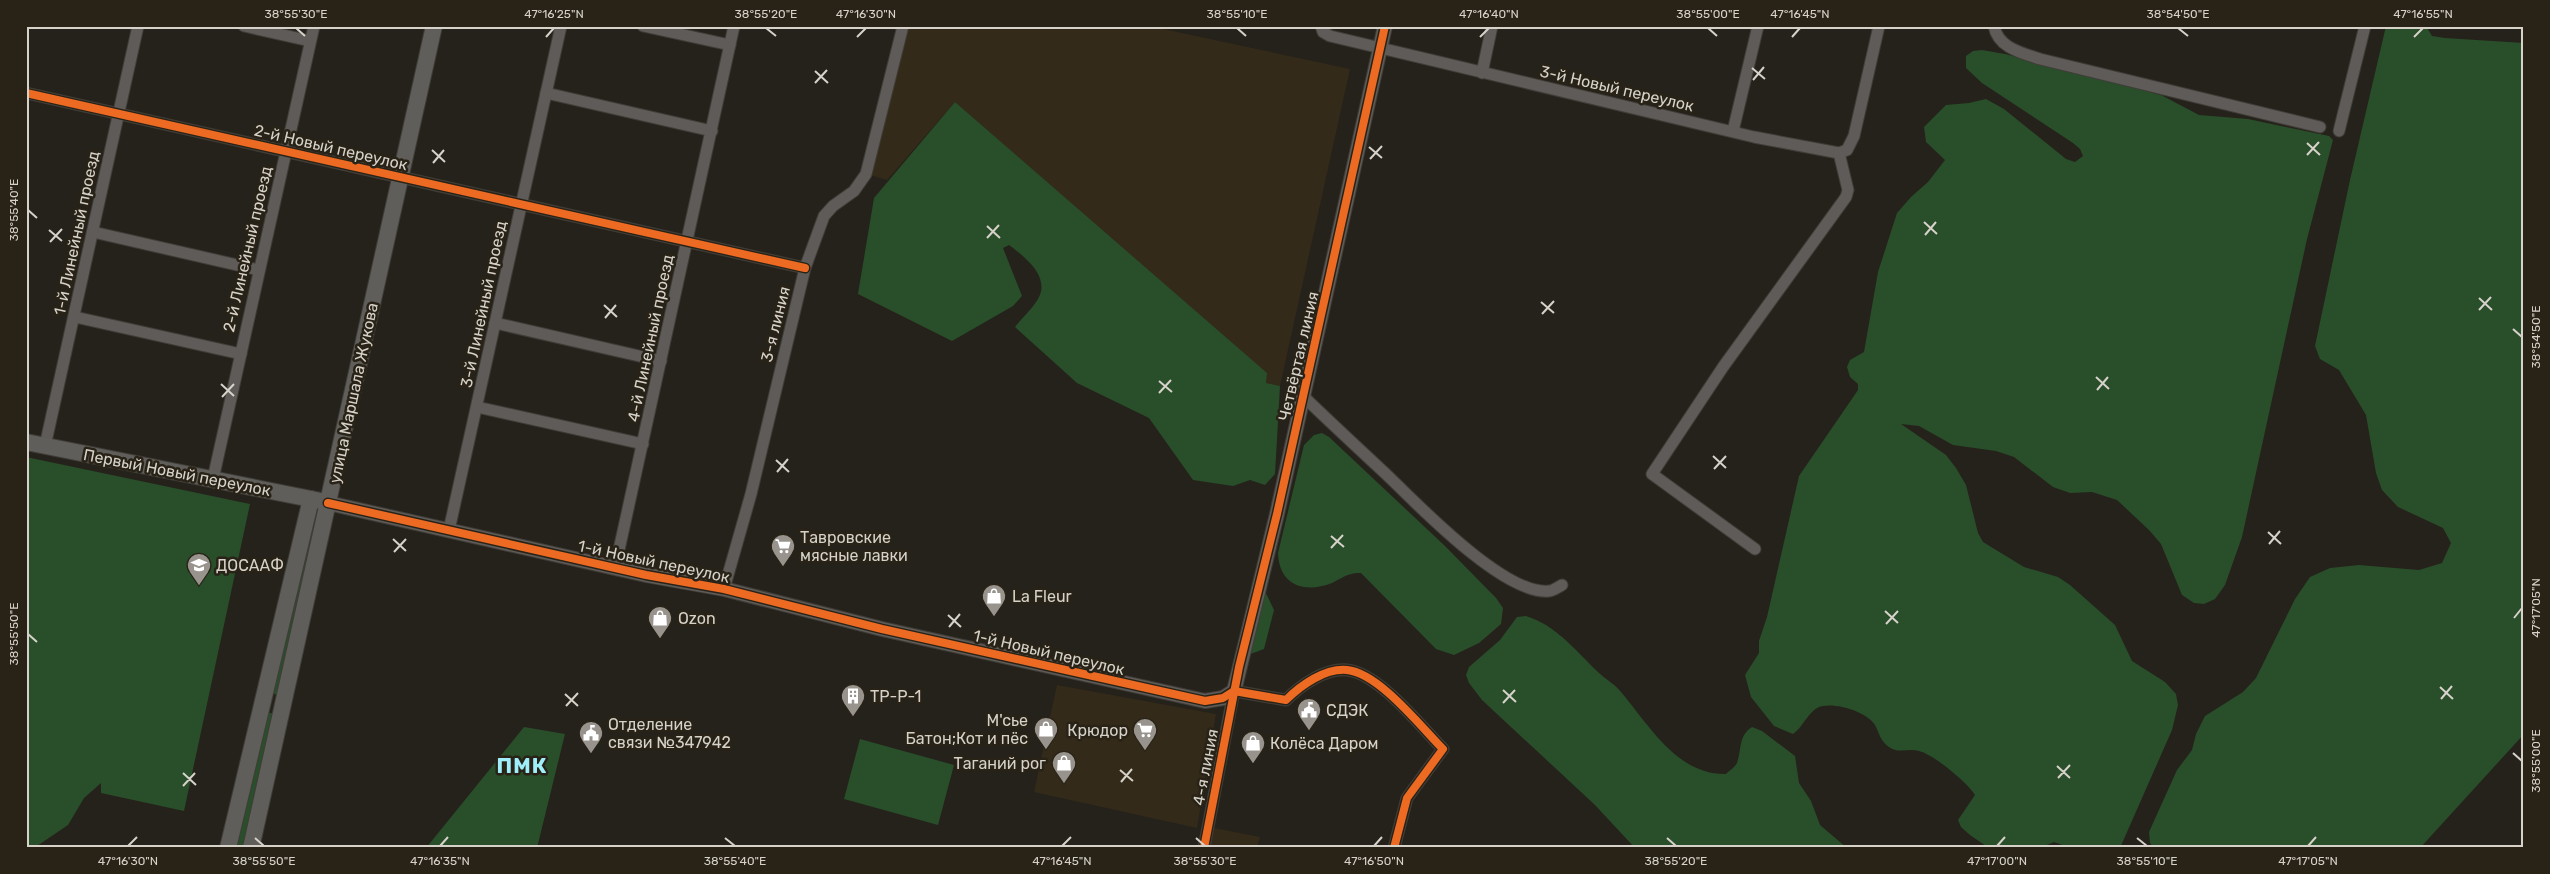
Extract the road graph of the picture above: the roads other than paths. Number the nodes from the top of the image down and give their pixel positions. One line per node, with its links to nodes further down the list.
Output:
1 (138, 26): 22 (street, 1-й Линейный проезд)
2 (244, 26): 16 (street)
3 (314, 26): 16 (street, 2-й Линейный проезд)
4 (434, 26): 29 (main road, улица Маршала Жукова)
5 (561, 26): 21 (street, 3-й Линейный проезд)
6 (643, 26): 17 (street)
7 (734, 26): 17 (street, 4-й Линейный проезд)
8 (903, 26): 33 (street, 3-я линия)
9 (1321, 26): 18 (street, 3-й Новый переулок)
10 (1385, 26): 18 (street, Четвёртая линия)
11 (1492, 26): 19 (street)
12 (1758, 26): 25 (street)
13 (1879, 26): 28 (street)
14 (1994, 26): 23 (street)
15 (2365, 26): 26 (street)
16 (310, 41): 27 (street, 2-й Линейный проезд)
17 (730, 45): 24 (street, 4-й Линейный проезд)
18 (1381, 47): 19 (street, 3-й Новый переулок); 39 (street, Четвёртая линия)
19 (1482, 73): 25 (street, 3-й Новый переулок)
20 (26, 93): 22 (street, 2-й Новый переулок)
21 (546, 93): 24 (street); 30 (street, 3-й Линейный проезд)
22 (119, 114): 27 (street, 2-й Новый переулок); 31 (street, 1-й Линейный проезд)
23 (2320, 127)
24 (712, 131): 32 (street, 4-й Линейный проезд)
25 (1733, 131): 28 (street, 3-й Новый переулок)
26 (2339, 131)
27 (286, 151): 29 (street, 2-й Новый переулок); 34 (street, 2-й Линейный проезд)
28 (1843, 152): 48 (street)
29 (400, 176): 30 (street, 2-й Новый переулок); 46 (main road, улица Маршала Жукова)
30 (521, 204): 32 (street, 2-й Новый переулок); 36 (street, 3-й Линейный проезд)
31 (93, 232): 34 (street); 35 (street, 1-й Линейный проезд)
32 (687, 242): 33 (street, 2-й Новый переулок); 38 (street, 4-й Линейный проезд)
33 (805, 268): 51 (street, 3-я линия)
34 (260, 270): 37 (street, 2-й Линейный проезд)
35 (75, 317): 37 (street); 43 (street, 1-й Линейный проезд)
36 (495, 323): 38 (street); 40 (street, 3-й Линейный проезд)
37 (241, 354): 44 (street, 2-й Линейный проезд)
38 (661, 361): 42 (street, 4-й Линейный проезд)
39 (1303, 396): 50 (street); 52 (street, Четвёртая линия)
40 (477, 407): 42 (street); 47 (street, 3-й Линейный проезд)
41 (26, 442): 43 (main road, Первый Новый переулок)
42 (643, 444): 49 (street, 4-й Линейный проезд)
43 (45, 446): 44 (main road, Первый Новый переулок)
44 (214, 479): 45 (main road, Первый Новый переулок)
45 (311, 499): 46 (main road, Первый Новый переулок); 53 (main road, улица Маршала Жукова)
46 (328, 503): 47 (street, 1-й Новый переулок); 54 (main road, улица Маршала Жукова)
47 (449, 530): 49 (street, 1-й Новый переулок)
48 (1755, 549)
49 (615, 568): 51 (street, 1-й Новый переулок)
50 (1562, 585)
51 (724, 589): 52 (street, 1-й Новый переулок)
52 (1234, 691): 57 (street, 4-я линия); 58 (street)
53 (262, 702): 54 (main road); 55 (main road, улица Маршала Жукова)
54 (283, 708): 56 (main road, улица Маршала Жукова)
55 (228, 848)
56 (252, 848)
57 (1204, 848)
58 (1394, 848)

